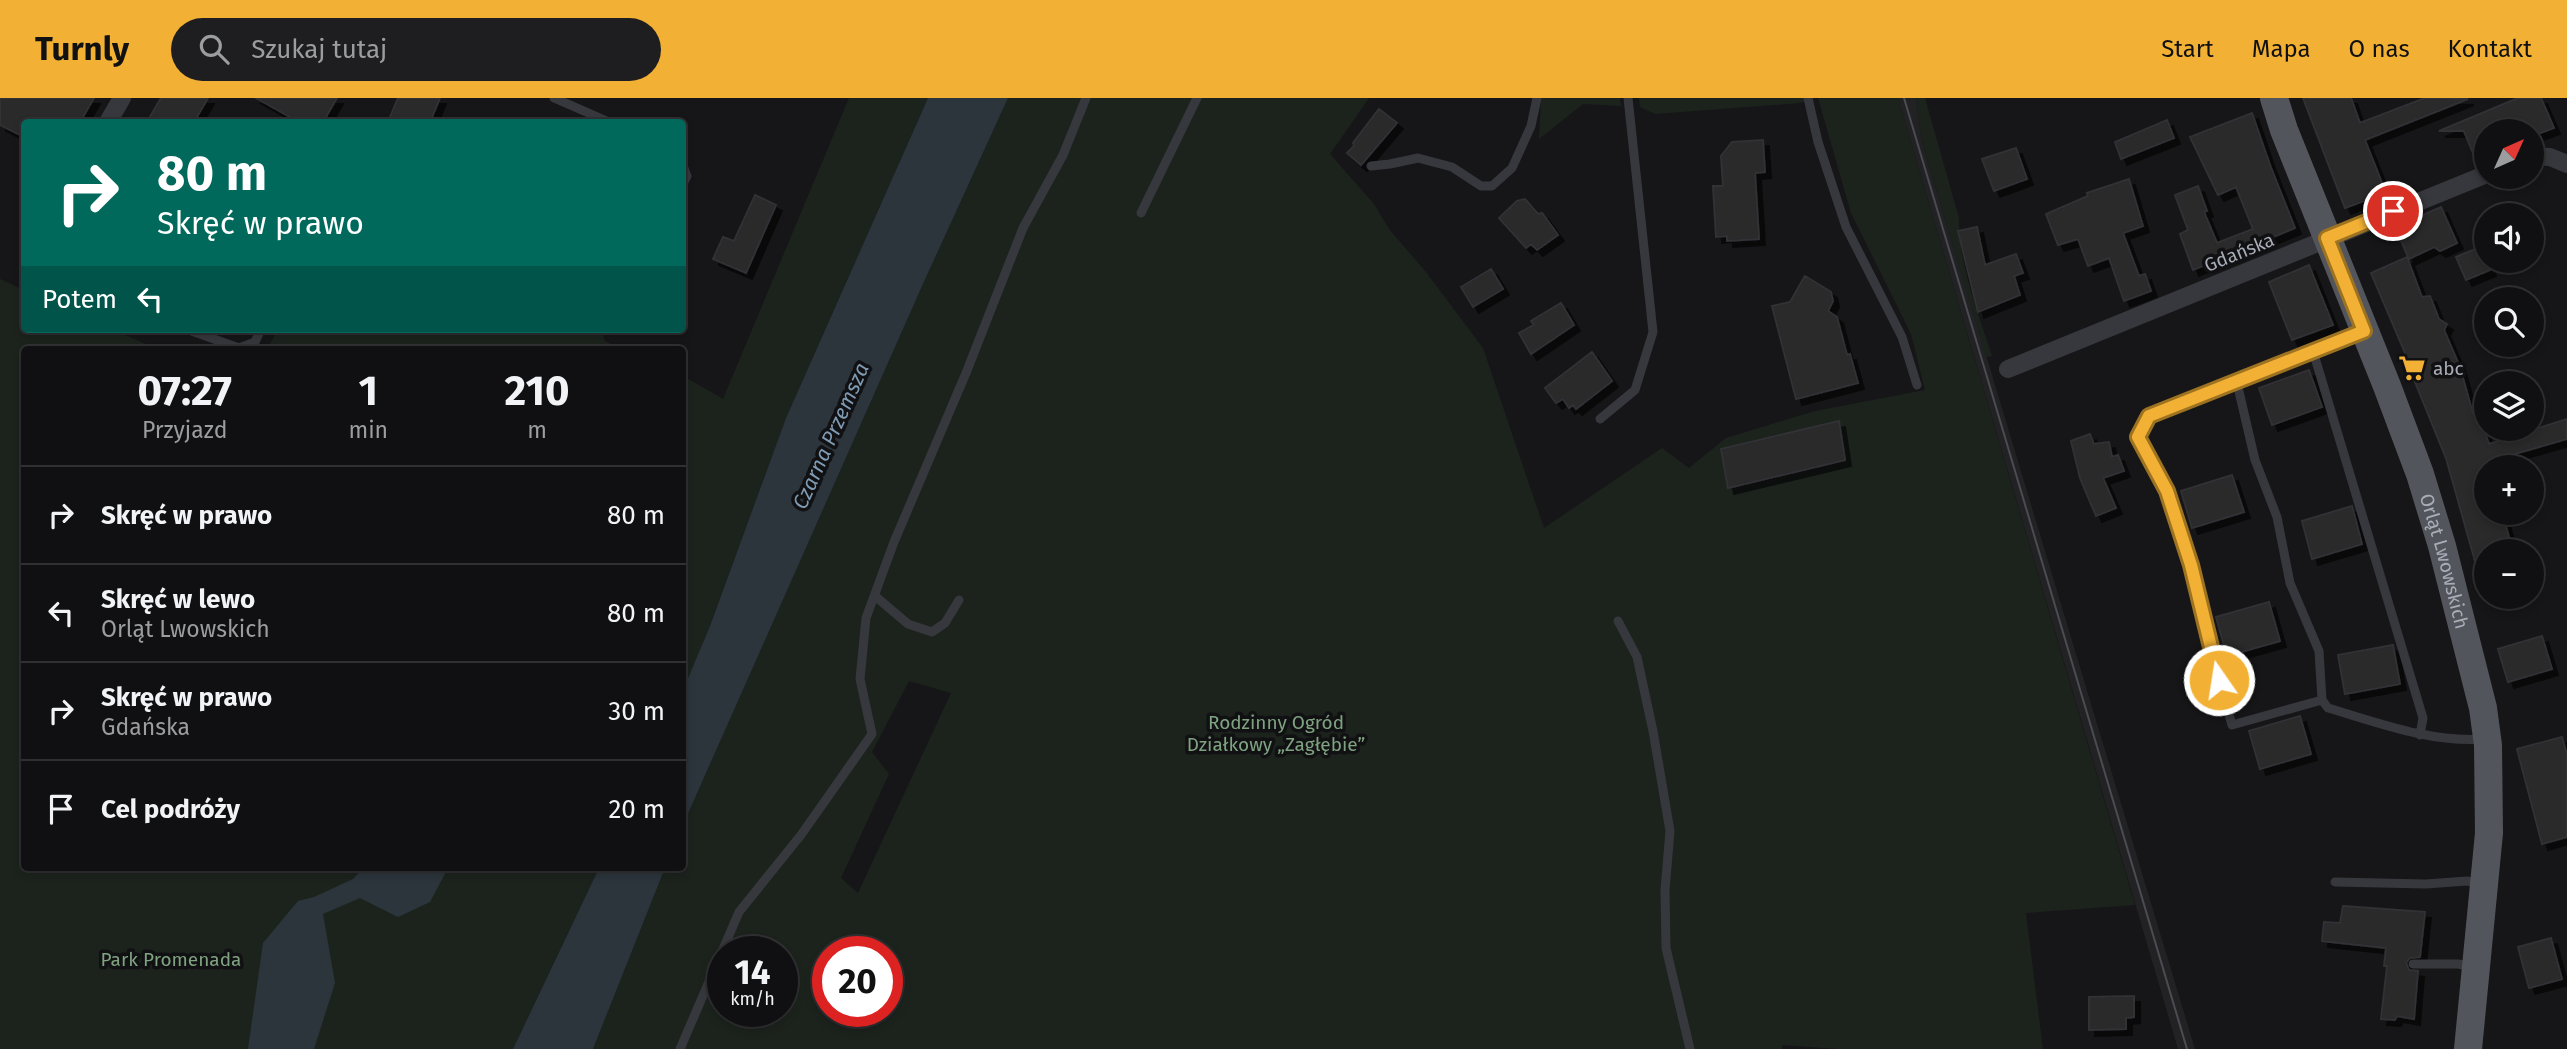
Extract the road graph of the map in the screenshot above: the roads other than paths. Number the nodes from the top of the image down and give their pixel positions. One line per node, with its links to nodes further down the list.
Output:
1 (122, 98): 9 (street)
2 (554, 98): 10 (lane)
3 (1086, 98): 27 (lane)
4 (1197, 98): 15 (lane)
5 (1537, 98): 13 (lane)
6 (1628, 98): 26 (lane)
7 (1808, 98): 25 (lane)
8 (2274, 98): 16 (main road, Orląt Lwowskich)
9 (110, 119)
10 (602, 119)
11 (2544, 157): 12 (street)
12 (2567, 164)
13 (1371, 166)
14 (2474, 179): 16 (street, Gdańska)
15 (1141, 213)
16 (2327, 238): 17 (main road, Orląt Lwowskich); 23 (street, Gdańska)
17 (2364, 331): 22 (lane); 32 (main road, Orląt Lwowskich)
18 (197, 333): 20 (lane)
19 (259, 333): 21 (lane)
20 (233, 346)
21 (244, 346)
22 (2313, 351): 24 (lane); 31 (lane)
23 (2008, 369)
24 (2237, 383): 30 (lane); 30 (lane)
25 (1917, 385)
26 (1600, 419)
27 (875, 596): 28 (lane); 37 (lane)
28 (959, 600)
29 (1618, 621): 38 (lane)
30 (2322, 700): 31 (lane)
31 (2420, 735): 32 (lane)
32 (2488, 739): 34 (main road, Orląt Lwowskich)
33 (2335, 882): 34 (lane)
34 (2484, 884): 36 (main road, Orląt Lwowskich)
35 (2413, 964): 36 (lane)
36 (2476, 968): 39 (main road, Orląt Lwowskich)
37 (680, 1049)
38 (1690, 1049)
39 (2468, 1049)

